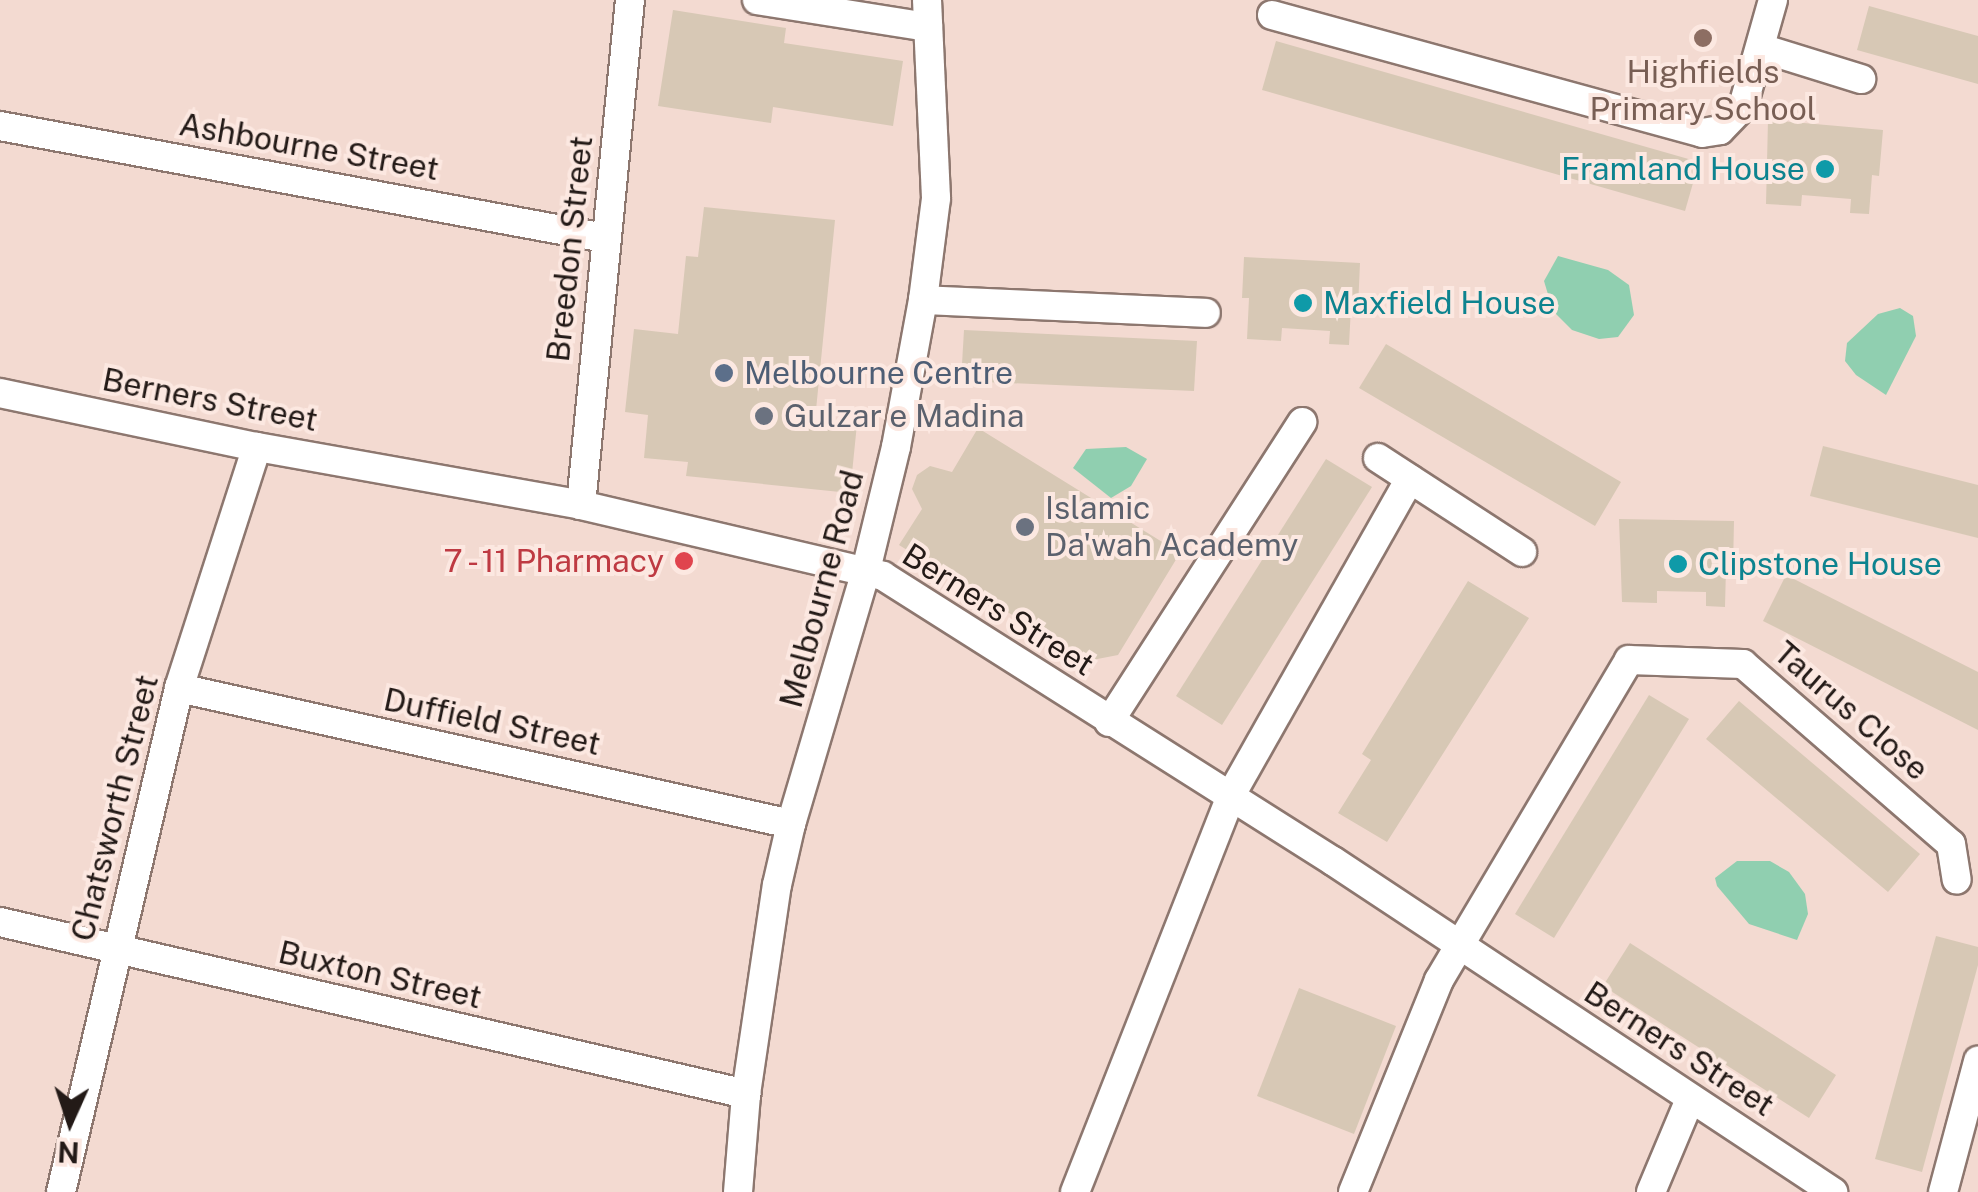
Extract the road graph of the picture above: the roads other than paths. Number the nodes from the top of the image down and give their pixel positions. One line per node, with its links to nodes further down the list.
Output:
1 (630, 0): 9 (street, Breedon Street)
2 (758, 0): 4 (street)
3 (1772, 0): 6 (street)
4 (928, 13): 10 (street, Melbourne Road)
5 (1272, 15): 6 (street)
6 (1761, 48): 7 (street)
7 (1861, 79)
8 (0, 126): 9 (street, Ashbourne Street)
9 (606, 238): 17 (street, Breedon Street)
10 (923, 300): 11 (street); 19 (street, Melbourne Road)
11 (1206, 314)
12 (2, 401): 14 (street, Berners Street)
13 (1302, 422): 21 (street)
14 (257, 447): 17 (street, Berners Street); 20 (street, Chatsworth Street)
15 (1378, 458): 16 (street)
16 (1410, 480): 18 (street); 22 (street)
17 (581, 505): 19 (street, Berners Street)
18 (1522, 552)
19 (866, 570): 21 (street, Berners Street); 23 (street, Melbourne Road)
20 (179, 688): 23 (street, Duffield Street); 27 (street, Chatsworth Street)
21 (1109, 722): 22 (street, Berners Street)
22 (1230, 795): 26 (street, Berners Street); 33 (street)
23 (790, 824): 29 (street, Melbourne Road)
24 (1957, 880): 26 (street, Taurus Close)
25 (0, 922): 27 (street, Buxton Street)
26 (1460, 946): 30 (street, Berners Street); 34 (street)
27 (115, 950): 29 (street, Buxton Street); 31 (street, Chatsworth Street)
28 (1978, 1061): 37 (street)
29 (746, 1094): 32 (street, Melbourne Road)
30 (1690, 1100): 35 (street); 36 (street, Berners Street)
31 (63, 1192)
32 (738, 1192)
33 (1075, 1192)
34 (1353, 1192)
35 (1651, 1192)
36 (1834, 1192)
37 (1943, 1192)

